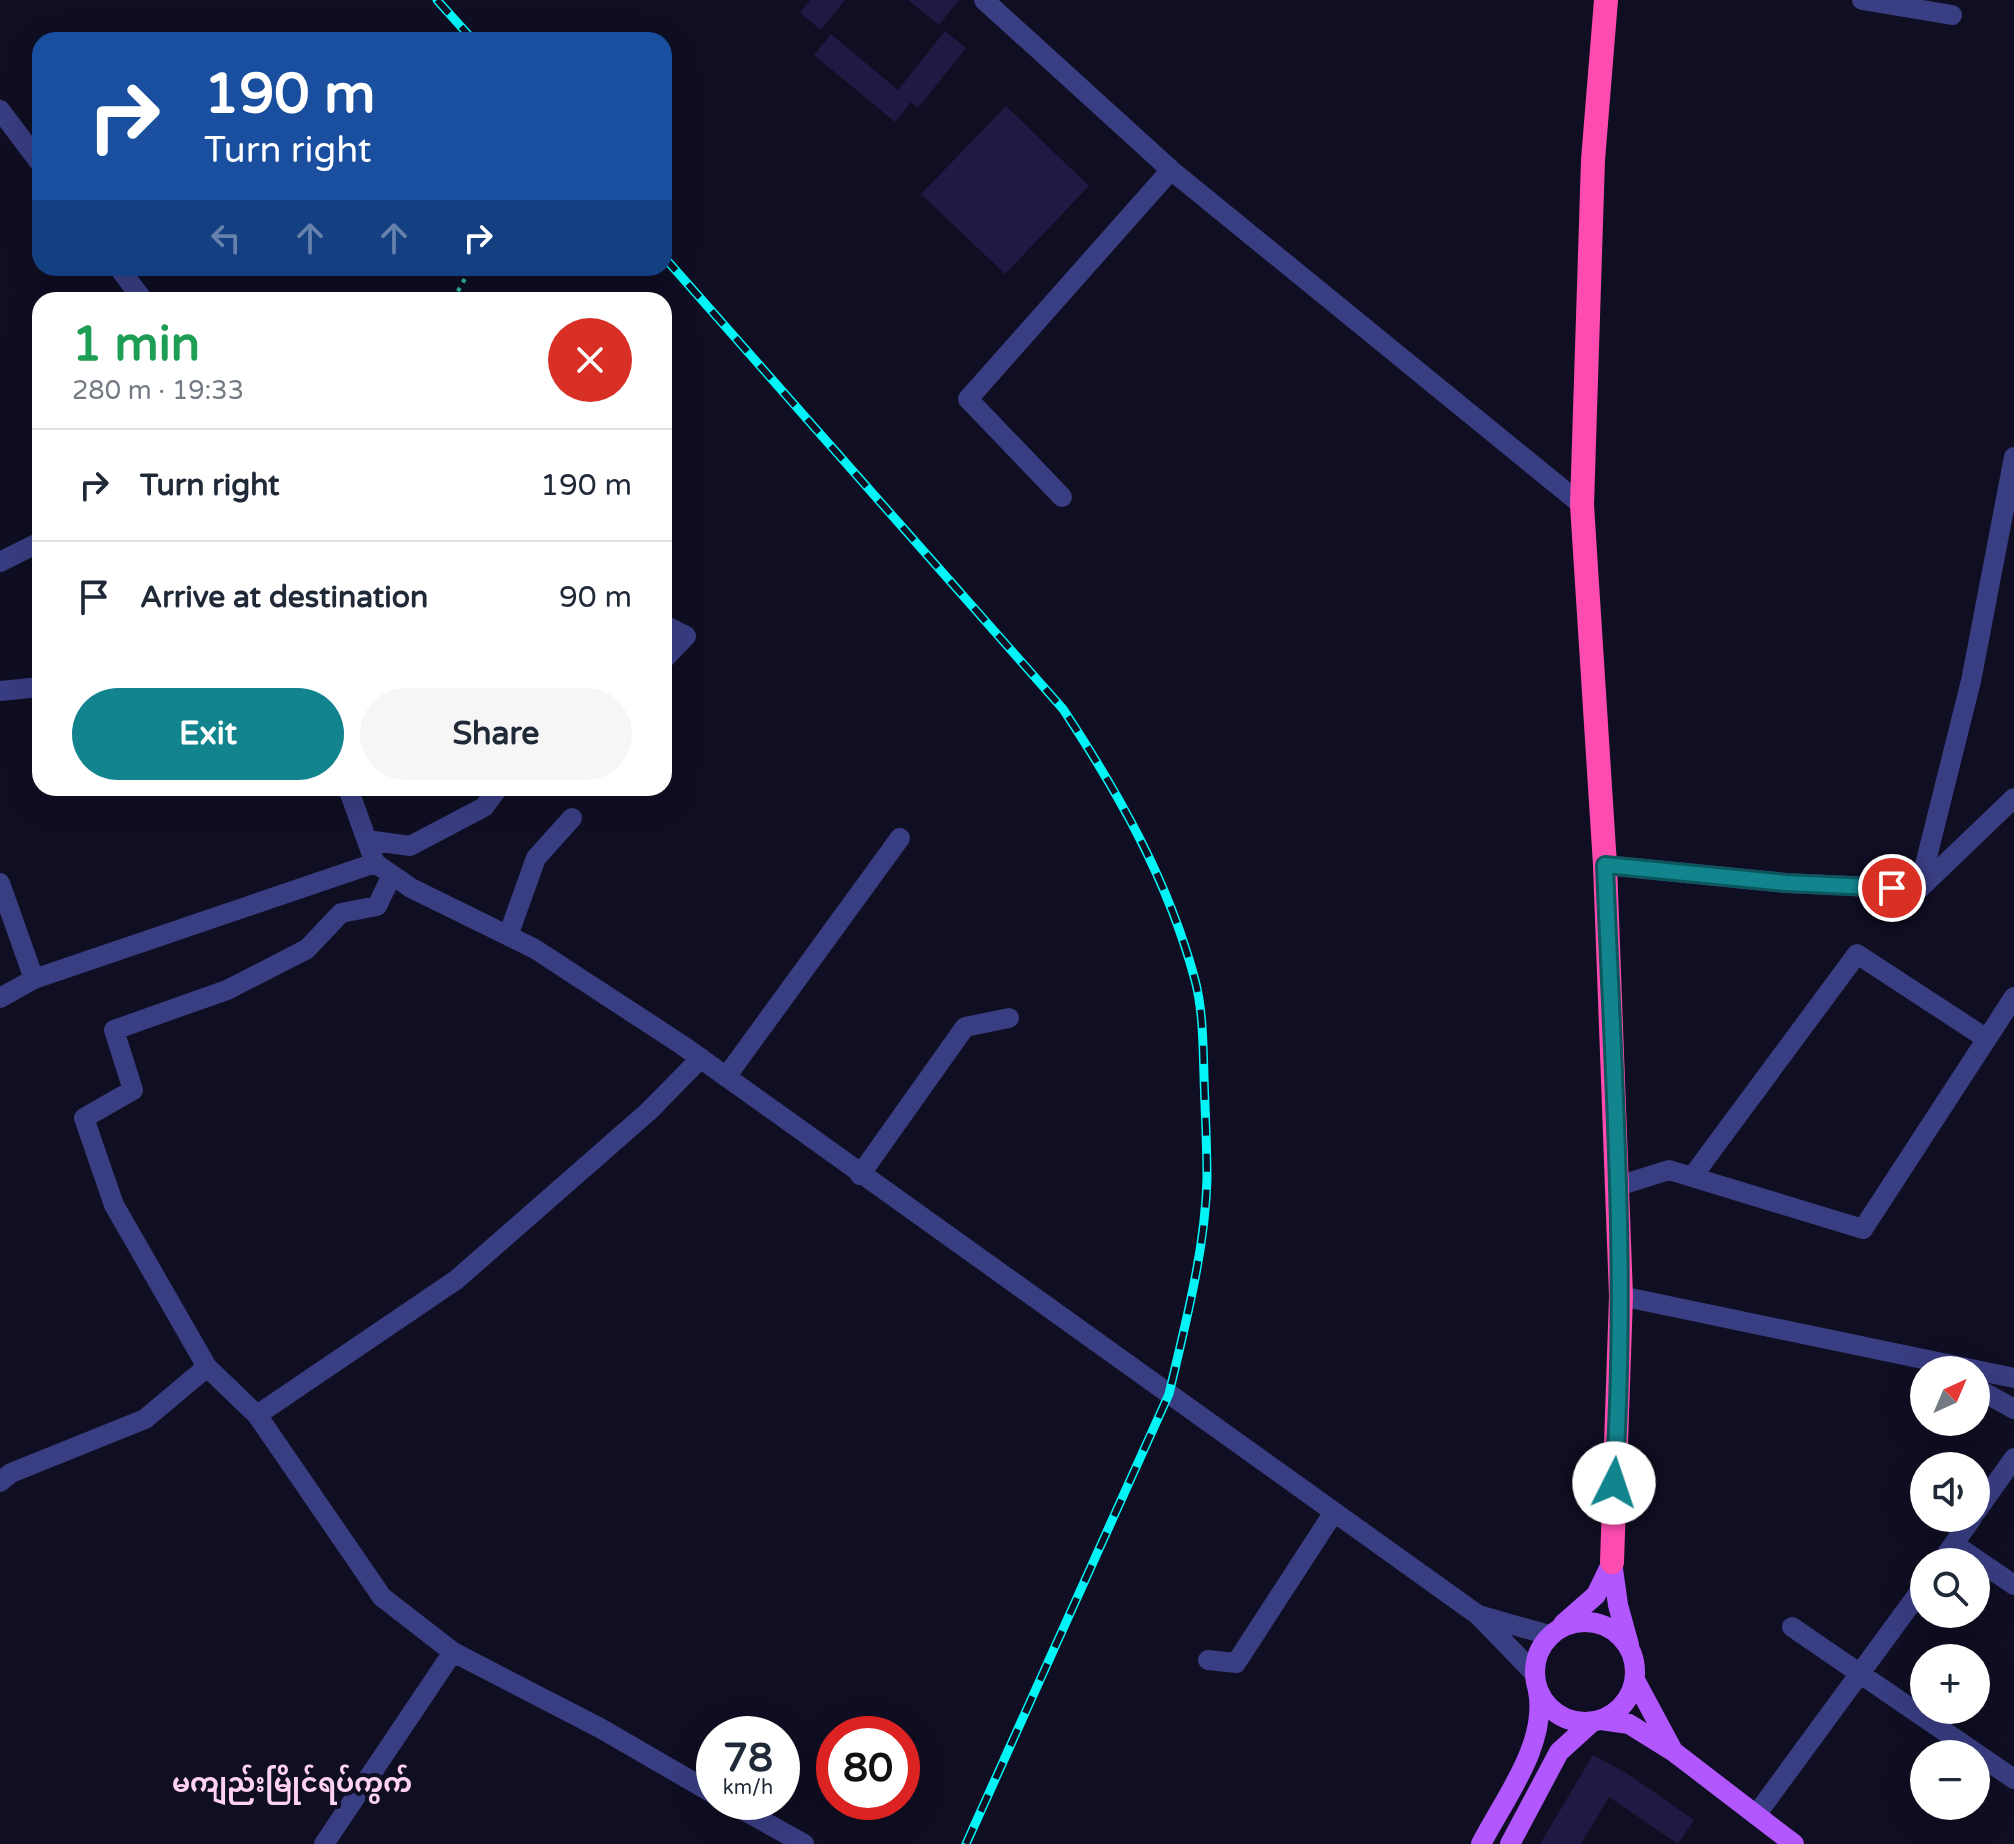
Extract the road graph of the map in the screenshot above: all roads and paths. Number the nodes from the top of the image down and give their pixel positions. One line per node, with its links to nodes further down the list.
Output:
1 (984, 0): 7 (street)
2 (1606, 0): 10 (highway)
3 (1862, 0): 4 (street)
4 (1952, 15)
5 (0, 110): 6 (street)
6 (32, 152)
7 (1171, 170): 9 (street); 10 (street)
8 (2014, 457): 26 (street)
9 (1062, 497)
10 (1582, 505): 23 (highway)
11 (32, 546): 12 (street)
12 (0, 562)
13 (672, 629): 14 (street)
14 (672, 651)
15 (32, 688): 16 (street)
16 (0, 691)
17 (351, 796): 22 (street)
18 (492, 796): 22 (street)
19 (2009, 810): 26 (street)
20 (572, 818): 27 (street)
21 (900, 838): 34 (street)
22 (367, 840): 24 (street)
23 (1605, 865): 26 (street); 37 (highway)
24 (384, 869): 27 (street); 28 (street); 40 (street)
25 (0, 883): 28 (street)
26 (1919, 889)
27 (508, 936): 33 (street)
28 (34, 979): 30 (street)
29 (2014, 997): 32 (street)
30 (0, 998)
31 (1009, 1018): 35 (street)
32 (1987, 1039): 36 (street); 36 (street)
33 (701, 1058): 34 (street); 45 (street)
34 (726, 1077): 35 (street)
35 (860, 1175): 49 (street)
36 (1692, 1177): 37 (street)
37 (1618, 1186): 38 (highway)
38 (1621, 1296): 39 (street); 53 (highway)
39 (1913, 1356)
40 (207, 1367): 45 (street); 47 (street)
41 (1990, 1373): 42 (street)
42 (2014, 1378)
43 (1990, 1396): 44 (street)
44 (2014, 1409)
45 (257, 1415): 60 (street)
46 (2014, 1458): 48 (street)
47 (0, 1482)
48 (1990, 1492)
49 (1334, 1512): 56 (street); 61 (street)
50 (1962, 1532): 51 (street)
51 (1954, 1544): 52 (street); 54 (street)
52 (1951, 1548)
53 (1612, 1562): 58 (main road); 59 (main road)
54 (2014, 1585)
55 (1910, 1606): 62 (street)
56 (1478, 1615): 58 (street); 64 (street)
57 (1792, 1627): 62 (street)
58 (1553, 1632): 59 (main road); 64 (main road)
59 (1630, 1649): 63 (main road)
60 (453, 1652): 68 (street); 71 (street)
61 (1208, 1660)
62 (1862, 1674): 67 (street); 69 (street)
63 (1635, 1680): 65 (main road); 66 (main road)
64 (1536, 1682): 65 (main road); 73 (main road)
65 (1597, 1721): 66 (main road); 74 (main road)
66 (1674, 1752): 69 (main road)
67 (2014, 1779)
68 (696, 1784)
69 (1756, 1815): 75 (main road)
70 (761, 1820): 72 (street)
71 (324, 1844)
72 (804, 1844)
73 (1481, 1844)
74 (1510, 1844)
75 (1794, 1844)

